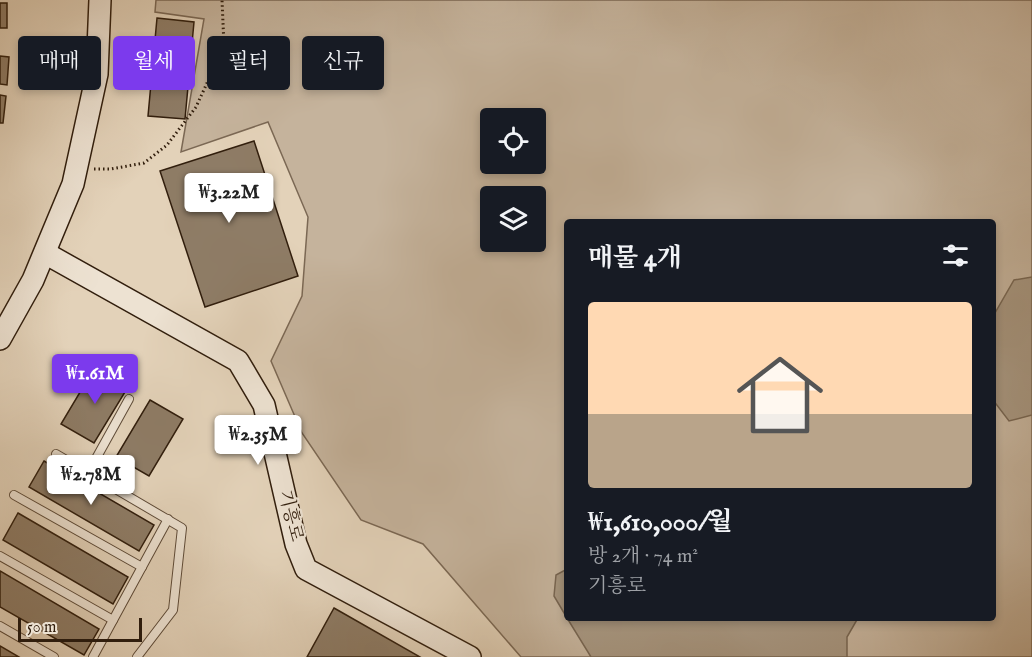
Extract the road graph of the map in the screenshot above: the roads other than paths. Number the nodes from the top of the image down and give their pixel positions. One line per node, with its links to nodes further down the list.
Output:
1 (100, 0): 2 (main road)
2 (45, 253): 3 (main road); 16 (main road, 기흥로)
3 (0, 339)
4 (129, 399): 6 (lane)
5 (56, 454): 6 (lane)
6 (88, 473): 8 (lane)
7 (14, 495): 10 (lane)
8 (168, 519): 10 (lane); 15 (lane)
9 (0, 556): 11 (lane)
10 (142, 567): 11 (lane)
11 (114, 620): 14 (lane)
12 (0, 626): 13 (lane)
13 (54, 657)
14 (93, 657)
15 (137, 657)
16 (470, 657)

